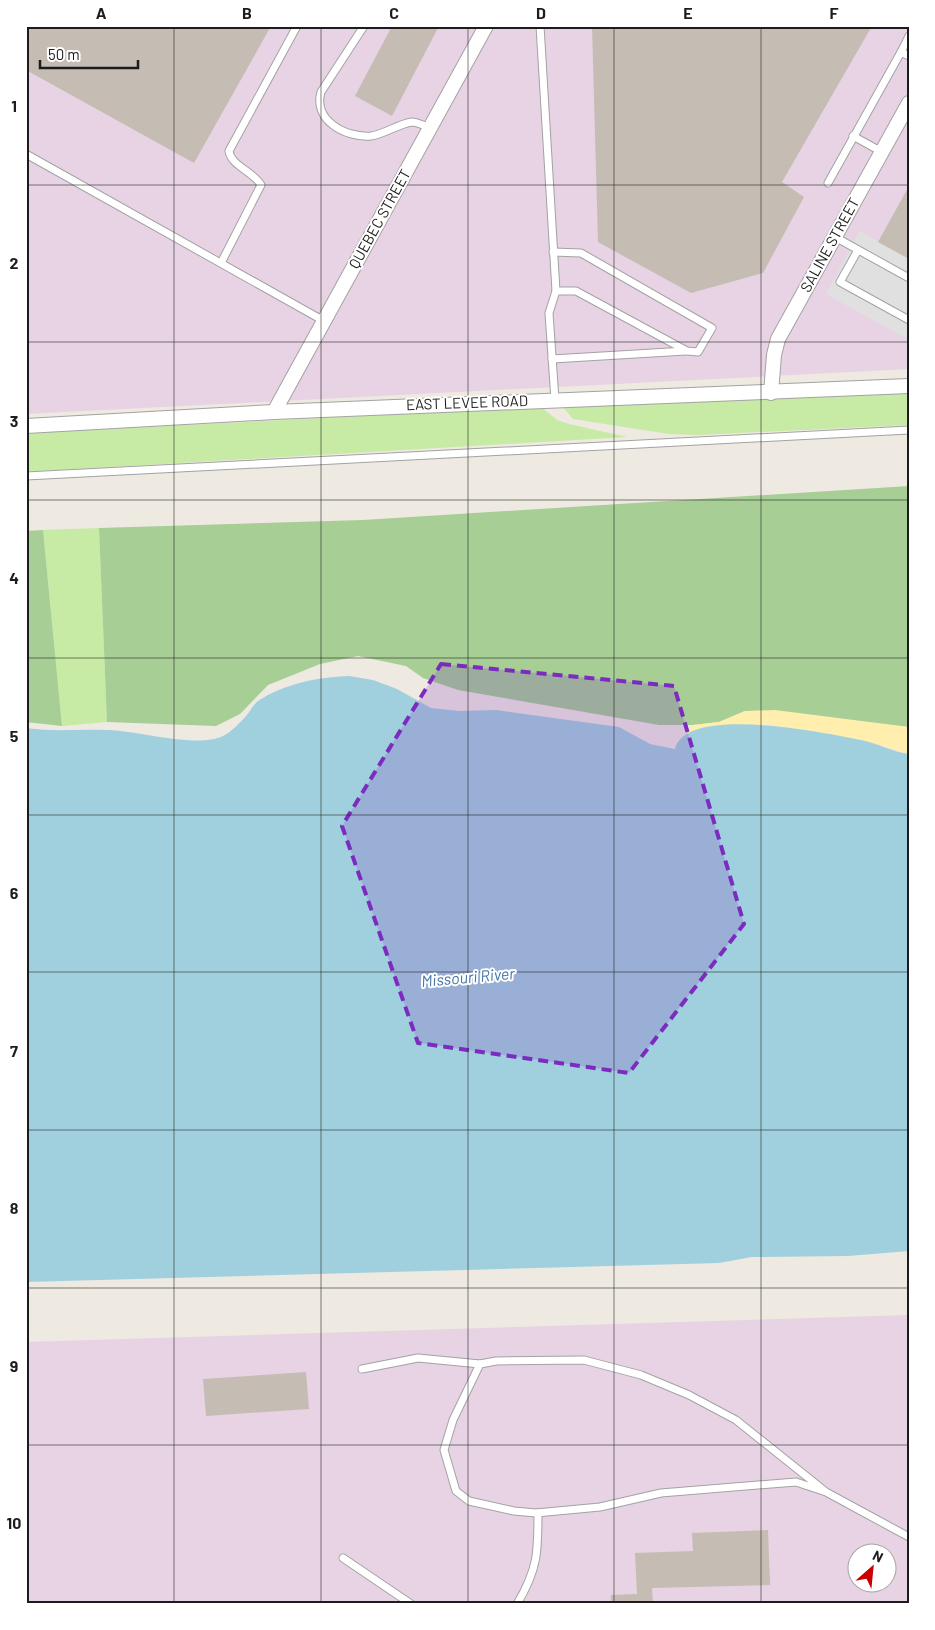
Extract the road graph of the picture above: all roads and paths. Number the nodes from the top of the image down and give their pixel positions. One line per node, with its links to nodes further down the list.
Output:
1 (296, 26): 17 (lane)
2 (364, 26): 9 (lane)
3 (486, 26): 9 (street, QUEBEC STREET)
4 (540, 26): 16 (lane)
5 (909, 36): 6 (lane)
6 (901, 52): 7 (lane); 10 (lane)
7 (909, 56)
8 (909, 103): 11 (street, SALINE STREET)
9 (430, 128): 21 (street, QUEBEC STREET)
10 (853, 136): 11 (lane); 13 (lane)
11 (882, 152): 14 (street, SALINE STREET)
12 (26, 154): 17 (lane)
13 (828, 183)
14 (835, 237): 15 (lane); 25 (street, SALINE STREET)
15 (858, 250): 18 (lane); 20 (lane)
16 (554, 252): 19 (lane); 22 (lane)
17 (221, 263): 21 (lane)
18 (909, 278)
19 (556, 291): 22 (lane); 23 (lane)
20 (909, 320)
21 (324, 321): 27 (street, QUEBEC STREET)
22 (687, 351): 23 (lane)
23 (552, 359): 26 (lane)
24 (909, 386): 25 (street, EAST LEVEE ROAD)
25 (772, 393): 26 (street, EAST LEVEE ROAD)
26 (555, 400): 27 (street, EAST LEVEE ROAD)
27 (274, 412): 28 (street, EAST LEVEE ROAD)
28 (26, 426)
29 (909, 430): 30 (lane)
30 (26, 476)
31 (480, 1364): 32 (lane); 33 (lane); 34 (lane)
32 (362, 1369)
33 (826, 1492): 34 (lane); 35 (lane)
34 (538, 1513): 38 (lane)
35 (909, 1537)
36 (342, 1558): 37 (lane)
37 (411, 1604)
38 (517, 1604)

